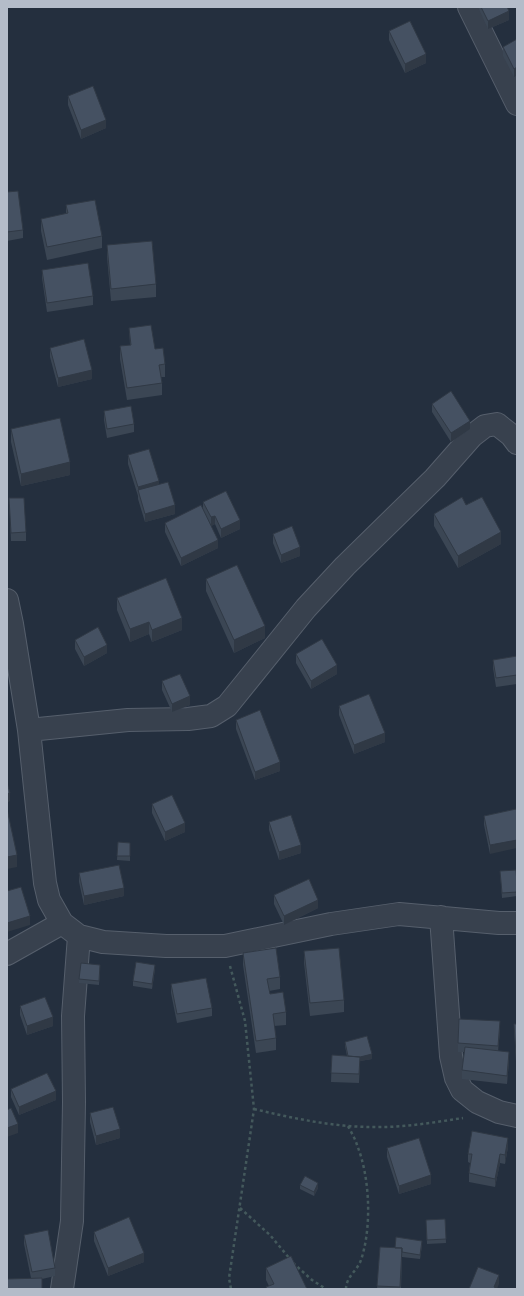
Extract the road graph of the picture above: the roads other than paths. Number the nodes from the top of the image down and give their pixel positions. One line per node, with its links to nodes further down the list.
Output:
1 (469, 7): 2 (street)
2 (517, 104)
3 (517, 443): 5 (street)
4 (7, 600): 5 (street)
5 (29, 730): 8 (street)
6 (441, 917): 7 (street); 8 (street); 10 (street)
7 (517, 923)
8 (70, 929): 9 (street); 11 (street)
9 (7, 954)
10 (508, 1114)
11 (62, 1289)

